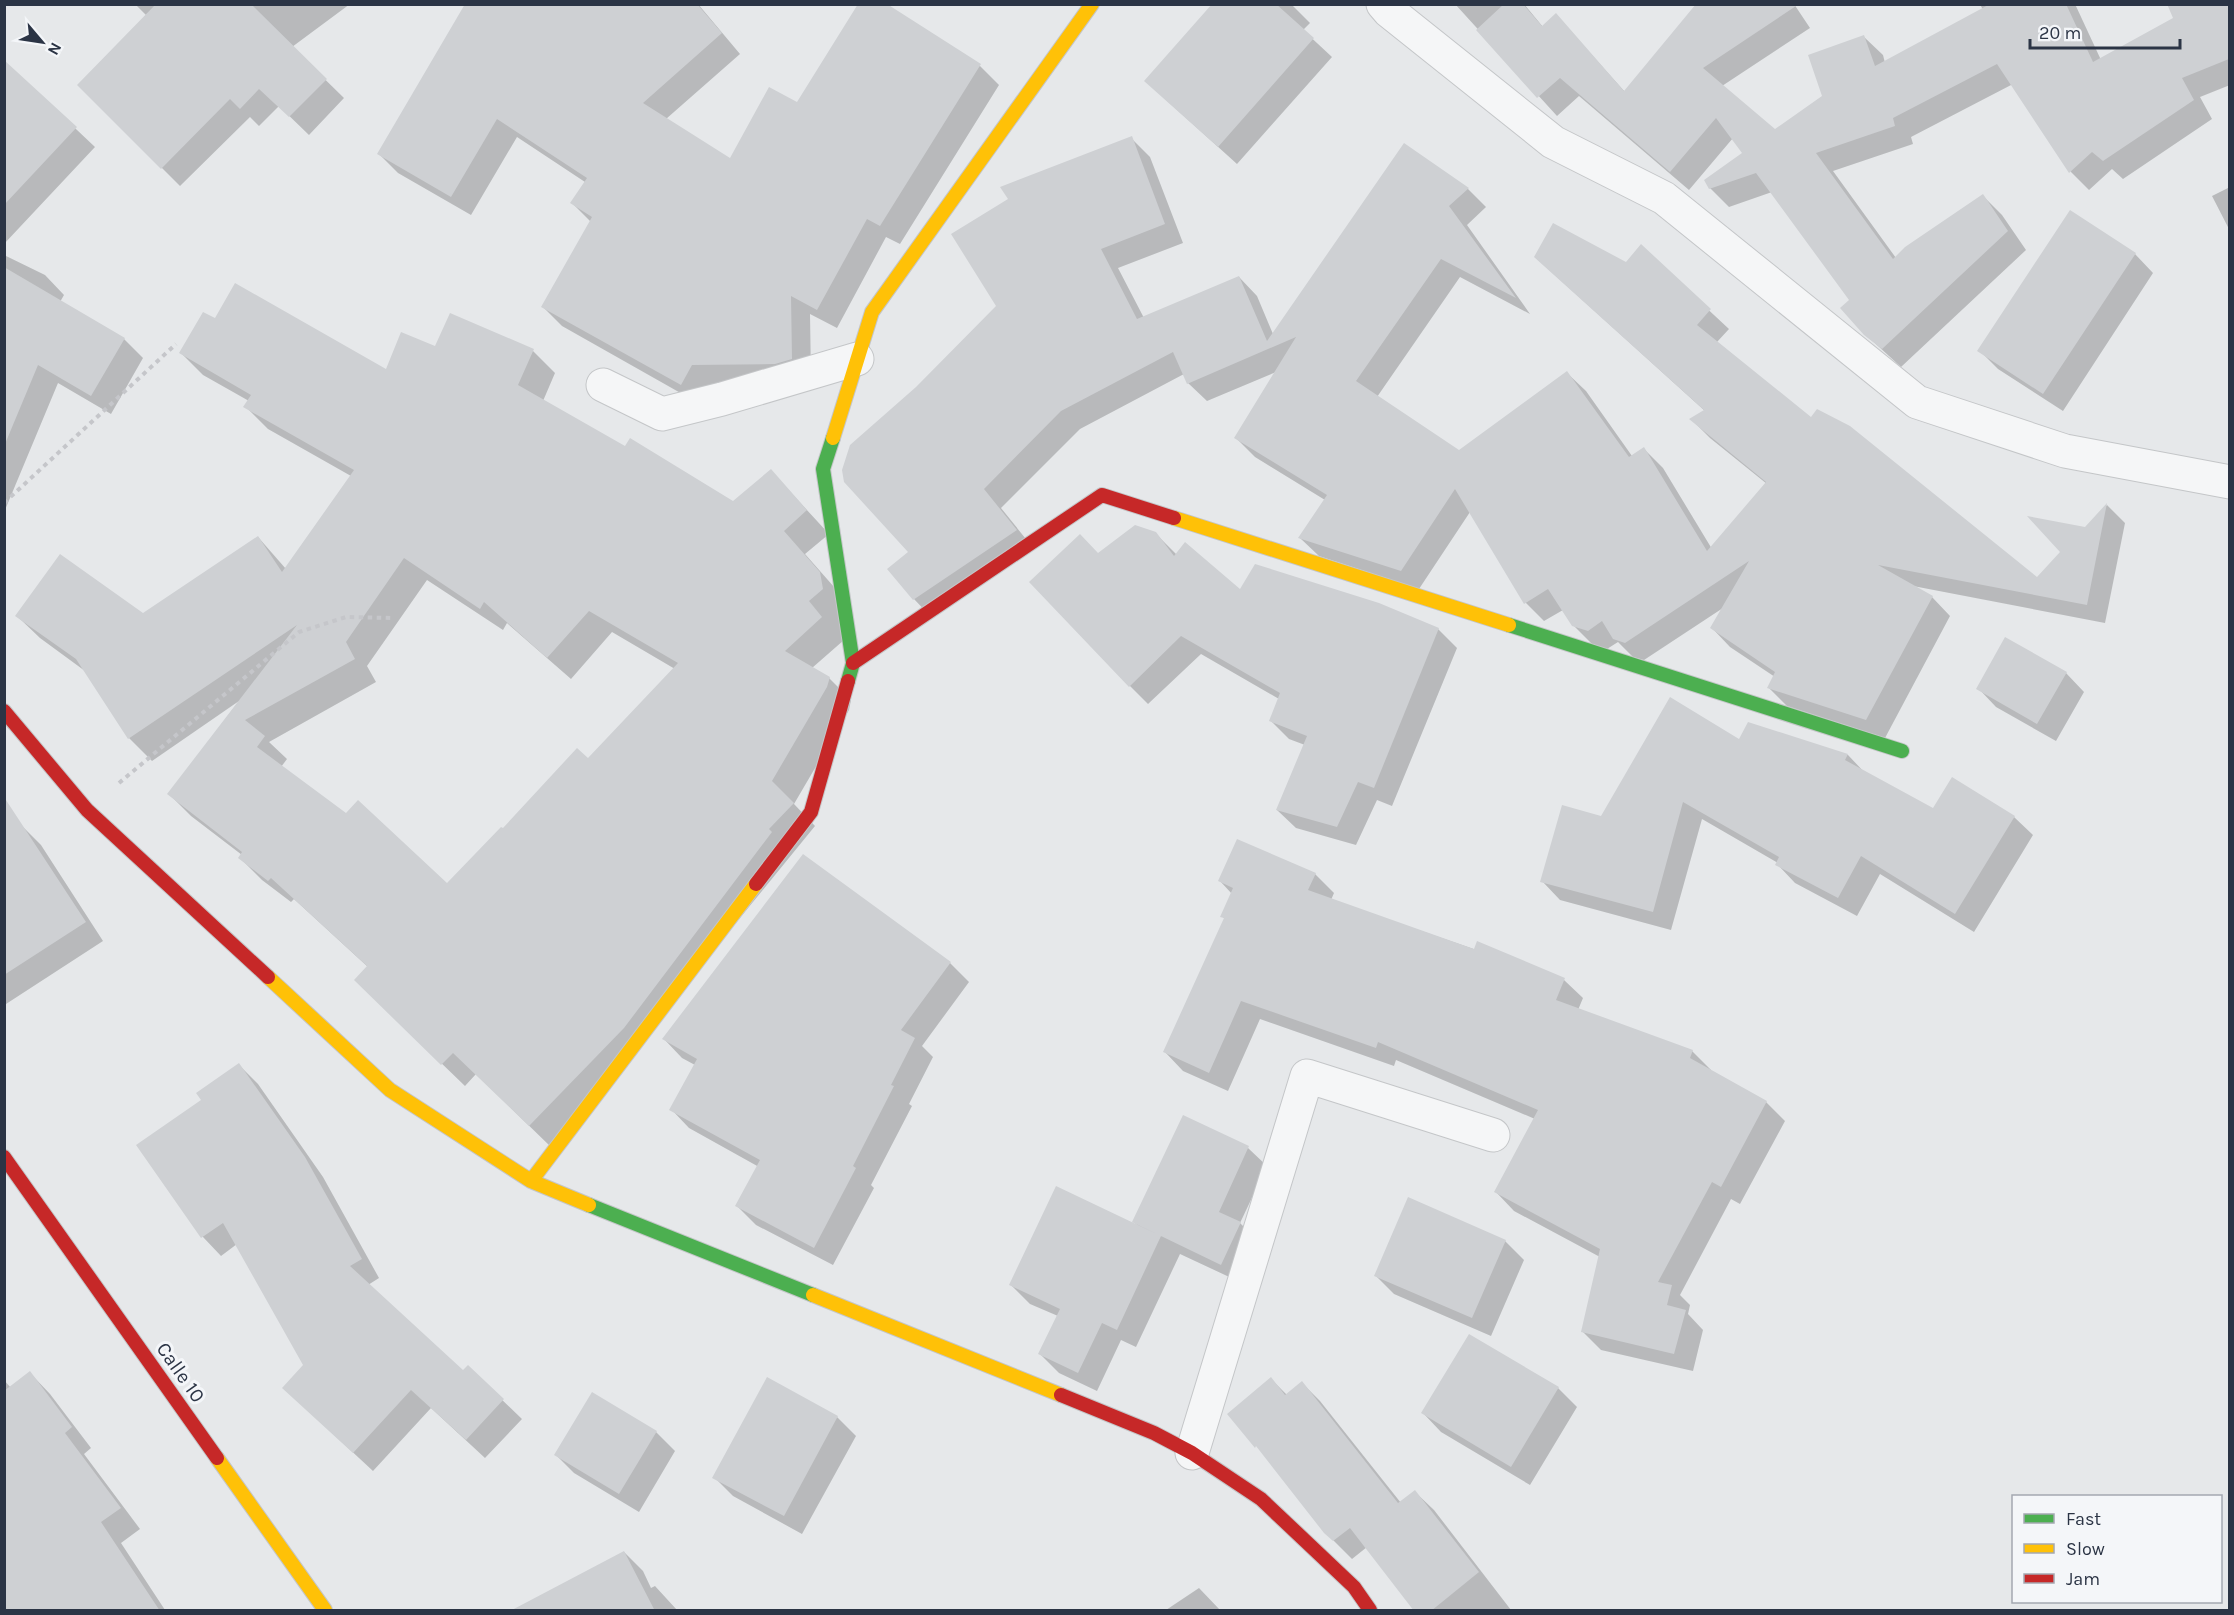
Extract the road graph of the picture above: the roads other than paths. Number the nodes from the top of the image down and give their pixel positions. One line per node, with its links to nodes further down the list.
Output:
1 (1092, 4): 3 (street)
2 (1383, 4): 5 (street)
3 (857, 359): 4 (street); 6 (street)
4 (603, 385)
5 (2229, 482)
6 (854, 663): 8 (street); 11 (street)
7 (4, 711): 11 (street)
8 (1902, 751)
9 (1493, 1135): 12 (street)
10 (4, 1157): 13 (street, Calle 10)
11 (531, 1181): 12 (street)
12 (1192, 1454): 14 (street)
13 (325, 1611)
14 (1370, 1611)

